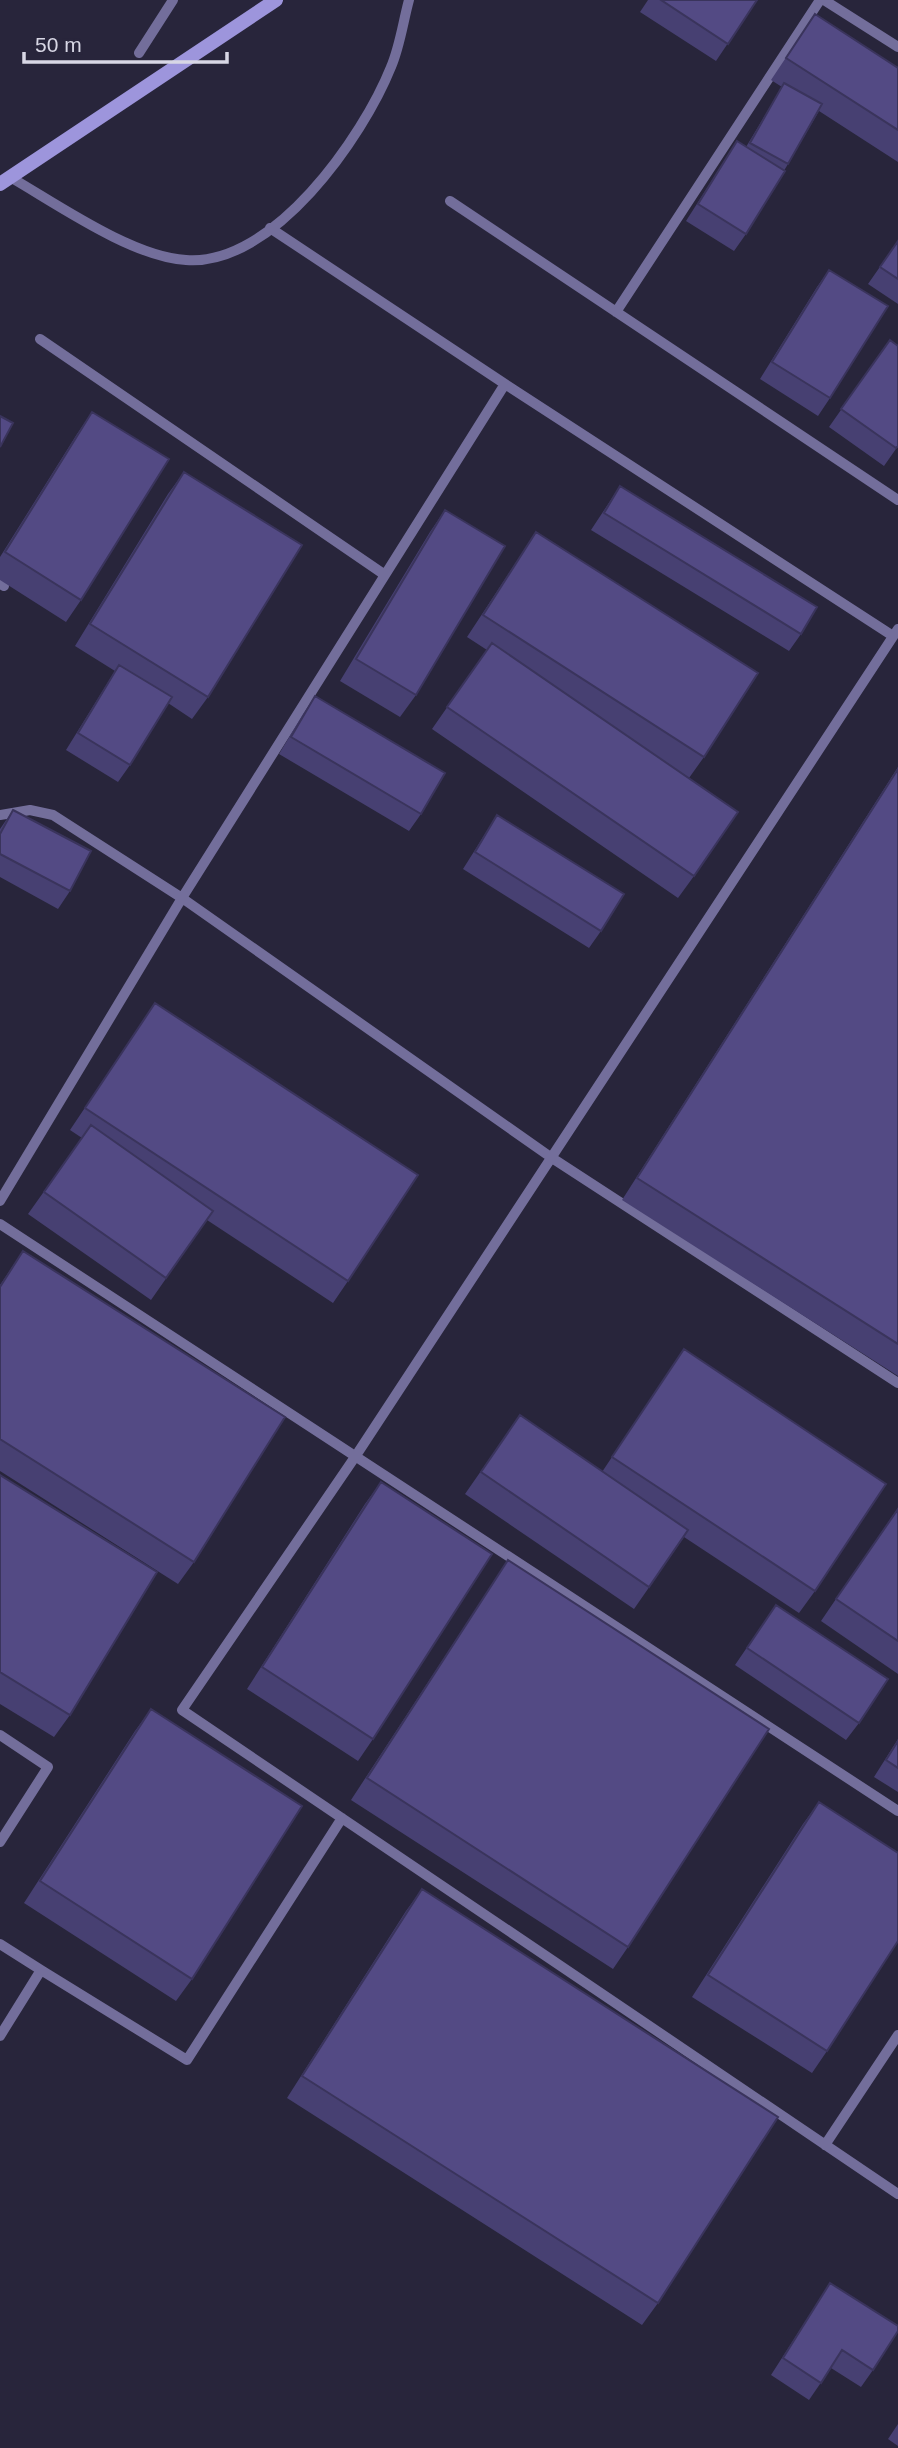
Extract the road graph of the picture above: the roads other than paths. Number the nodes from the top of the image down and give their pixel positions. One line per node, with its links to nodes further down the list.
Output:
1 (173, 0): 6 (lane)
2 (276, 0): 7 (main road)
3 (409, 0): 9 (lane)
4 (822, 0): 5 (lane); 10 (lane)
5 (896, 41)
6 (139, 53)
7 (5, 180): 9 (lane)
8 (450, 201): 10 (lane)
9 (270, 228): 12 (lane)
10 (616, 312): 13 (lane)
11 (40, 339): 14 (lane)
12 (505, 384): 14 (lane); 15 (lane)
13 (898, 500)
14 (385, 575): 17 (lane)
15 (896, 632): 18 (lane)
16 (0, 815): 17 (lane)
17 (182, 898): 18 (lane); 19 (lane)
18 (552, 1158): 21 (lane); 22 (lane)
19 (0, 1201)
20 (0, 1224): 22 (lane)
21 (898, 1383)
22 (357, 1454): 24 (lane); 25 (lane)
23 (0, 1735): 26 (lane)
24 (898, 1811)
25 (342, 1818): 28 (lane); 31 (lane)
26 (0, 1842)
27 (0, 1944): 28 (lane)
28 (41, 1970): 30 (lane)
29 (898, 2035): 31 (lane)
30 (0, 2036)
31 (825, 2145): 32 (lane)
32 (898, 2194)

